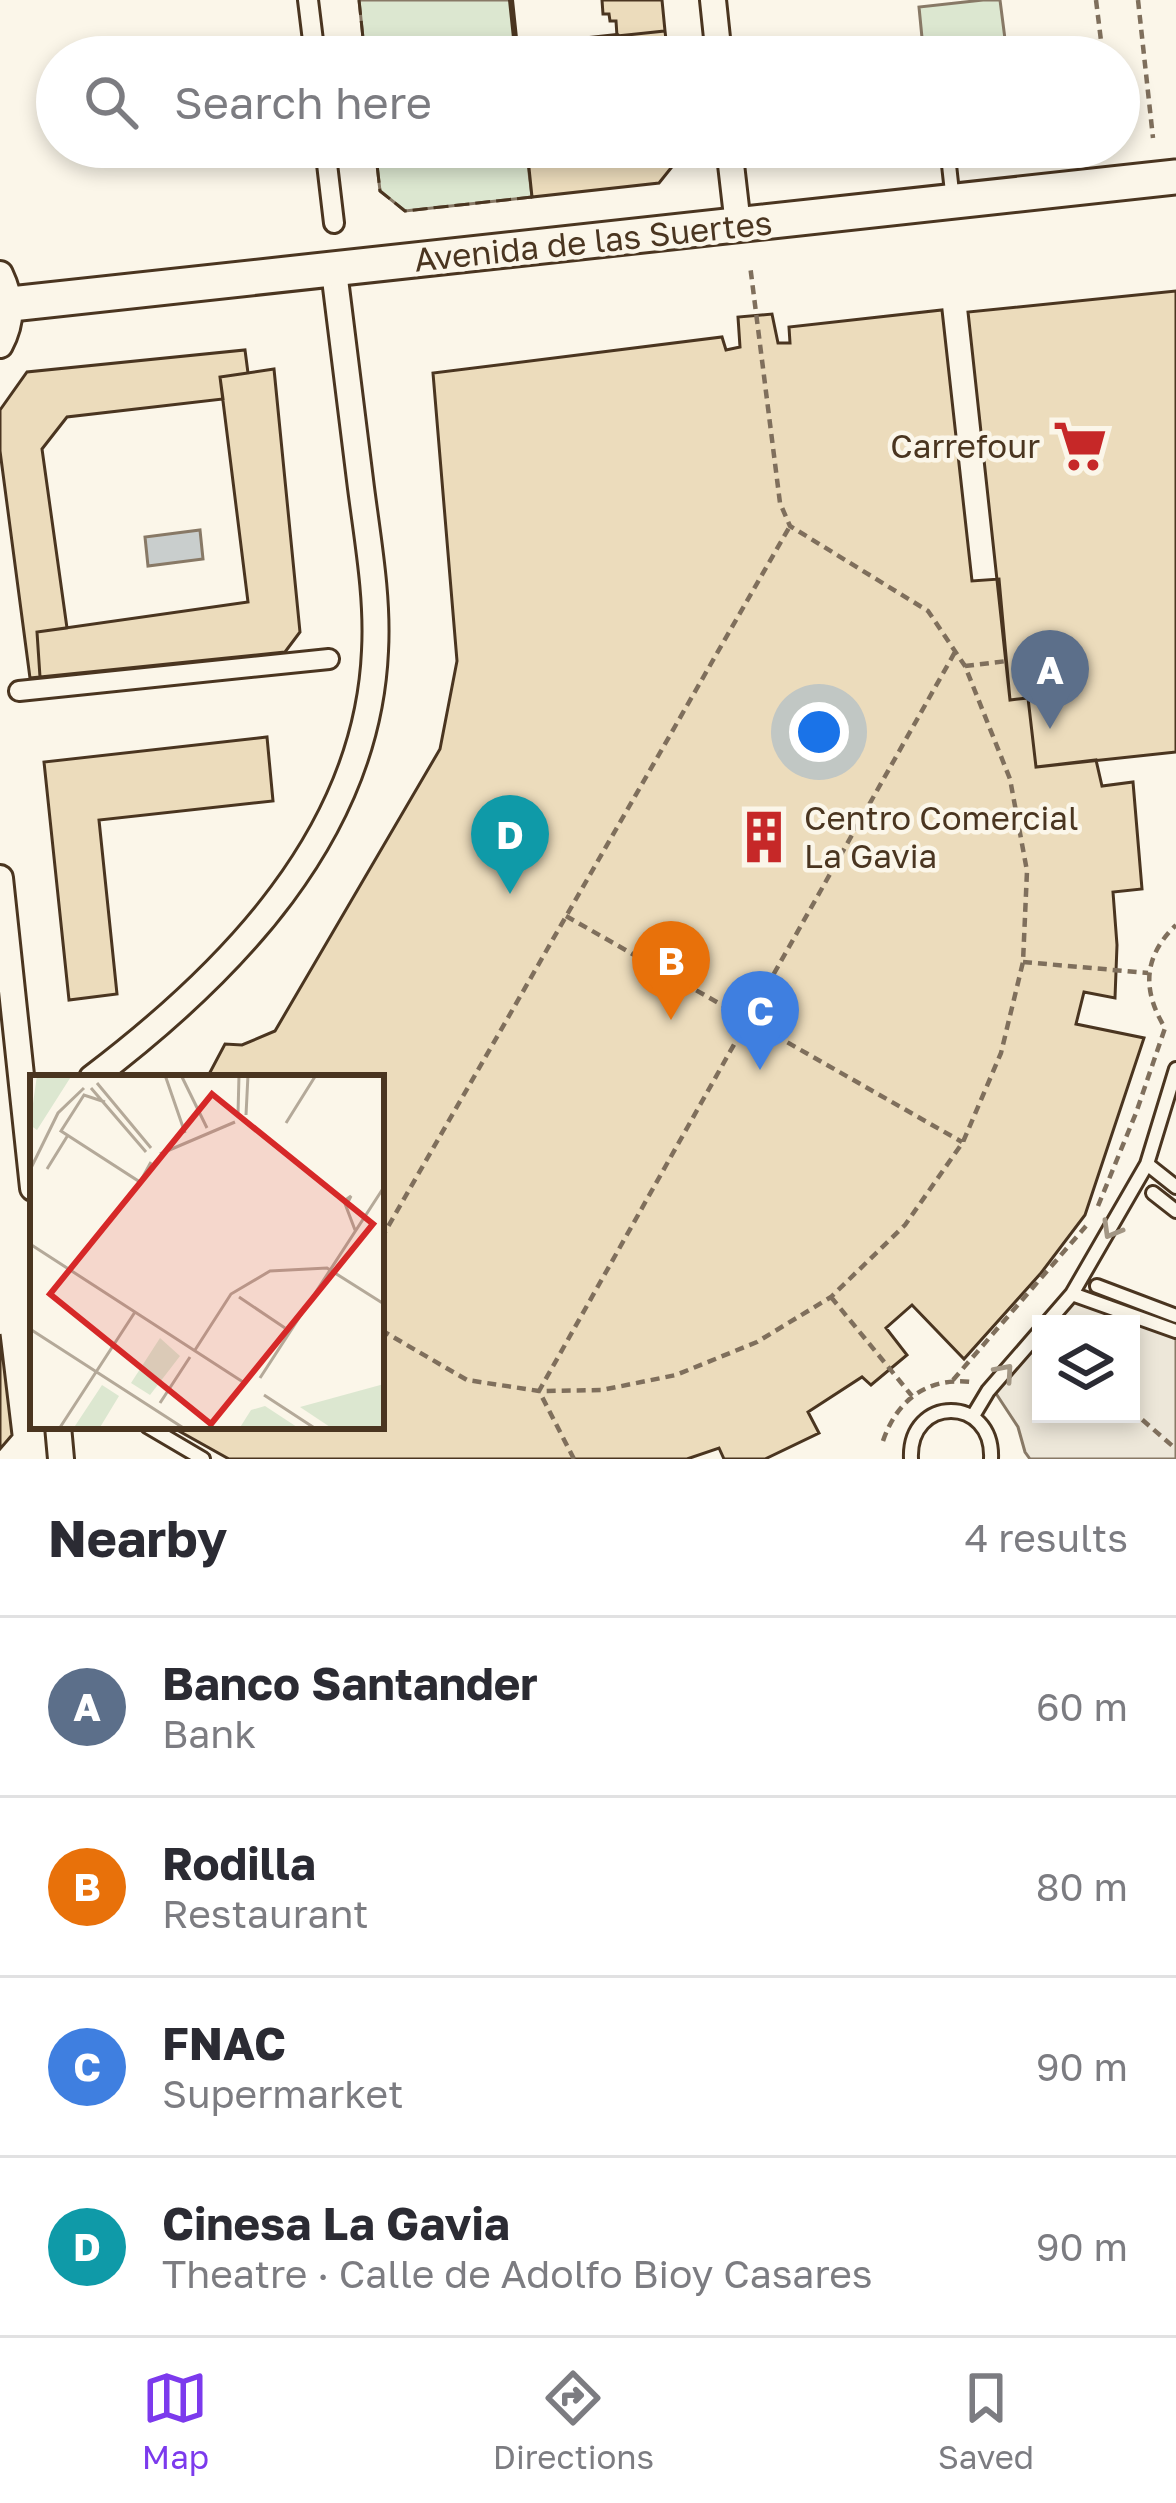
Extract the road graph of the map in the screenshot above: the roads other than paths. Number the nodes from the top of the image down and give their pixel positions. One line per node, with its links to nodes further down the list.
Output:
1 (308, 0): 3 (street)
2 (713, 0): 4 (street)
3 (312, 36)
4 (717, 36)
5 (327, 168): 10 (street)
6 (731, 168): 11 (street)
7 (949, 168): 9 (lane)
8 (1176, 178): 9 (main road, Avenida de las Suertes)
9 (953, 202): 11 (main road, Avenida de las Suertes)
10 (334, 223)
11 (738, 225): 12 (main road, Avenida de las Suertes)
12 (334, 271): 13 (main road, Avenida de las Suertes); 19 (street)
13 (5, 289): 14 (street)
14 (0, 346)
15 (329, 659): 16 (street)
16 (19, 692)
17 (0, 878): 20 (street)
18 (1176, 1069): 21 (lane)
19 (96, 1075)
20 (18, 1106): 22 (street)
21 (1147, 1164): 23 (lane); 27 (lane, one-way to 27)
22 (30, 1172)
23 (1176, 1187)
24 (1153, 1192): 25 (lane)
25 (1176, 1210)
26 (1097, 1286): 29 (lane)
27 (1072, 1294): 28 (lane); 30 (lane)
28 (1054, 1315)
29 (1176, 1316)
30 (1176, 1331)
31 (1032, 1341): 32 (lane, one-way to 31)
32 (973, 1416): 35 (lane); 38 (lane)
33 (58, 1429): 36 (street)
34 (153, 1429): 37 (lane)
35 (907, 1458)
36 (61, 1459)
37 (203, 1459)
38 (991, 1459)

